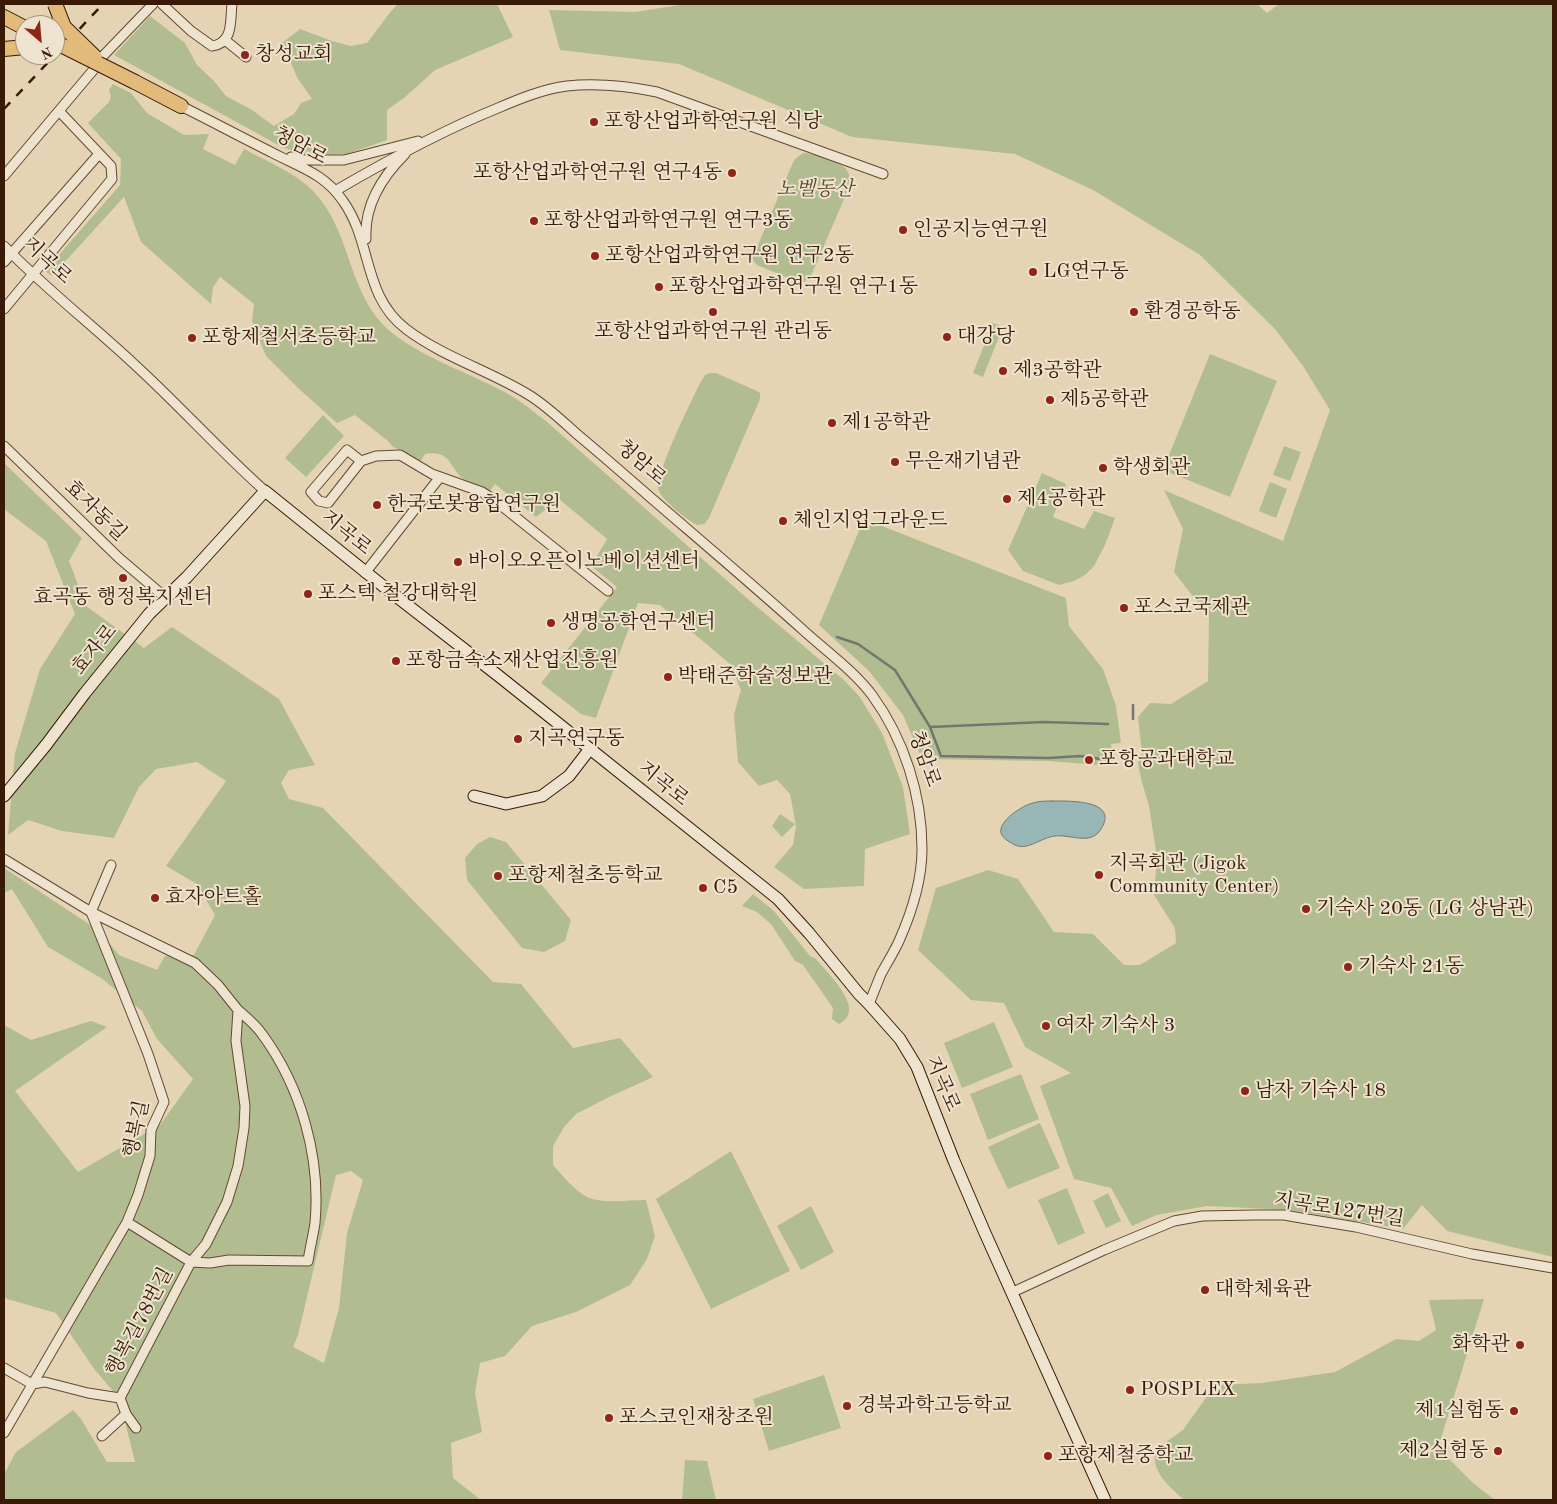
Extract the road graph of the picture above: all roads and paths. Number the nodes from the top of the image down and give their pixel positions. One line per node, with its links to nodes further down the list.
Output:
1 (55, 4): 9 (main road, bridge)
2 (153, 4): 9 (street)
3 (162, 4): 5 (street)
4 (232, 4): 5 (street)
5 (225, 40): 8 (street)
6 (65, 47): 9 (main road, bridge)
7 (65, 55): 9 (main road, bridge)
8 (246, 57)
9 (100, 64): 10 (main road, 청암로, bridge); 11 (street)
10 (181, 106): 15 (street, 청암로)
11 (59, 111): 14 (street); 17 (street)
12 (428, 140): 13 (street); 15 (street); 16 (street)
13 (412, 147): 18 (street); 22 (street)
14 (99, 154): 20 (street); 23 (street)
15 (277, 156): 18 (street, 청암로)
16 (883, 174)
17 (4, 176)
18 (335, 191): 22 (street, 청암로)
19 (4, 246): 20 (street, 지곡로)
20 (11, 254): 21 (street); 23 (street, 지곡로)
21 (4, 262)
22 (368, 262): 38 (street, 청암로)
23 (33, 275): 24 (street); 28 (street, 지곡로)
24 (4, 309)
25 (4, 446): 31 (street, 효자동길)
26 (361, 460): 26 (street); 27 (street)
27 (440, 477): 29 (street); 30 (street)
28 (266, 491): 29 (street, 지곡로); 31 (street, 효자로)
29 (366, 573): 32 (street, 지곡로)
30 (608, 591)
31 (166, 598): 33 (street, 효자로)
32 (589, 750): 34 (street); 38 (street, 지곡로)
33 (4, 796)
34 (474, 796)
35 (4, 859): 37 (street)
36 (111, 865): 37 (street)
37 (91, 912): 39 (street, 행복길78번길); 40 (street, 행복길)
38 (870, 1004): 43 (street, 지곡로)
39 (238, 1010): 41 (street, 행복길78번길); 41 (street, 행복길78번길)
40 (126, 1222): 41 (street); 45 (street, 행복길)
41 (191, 1262): 46 (street, 행복길78번길)
42 (1553, 1268): 43 (street, 지곡로127번길)
43 (1012, 1292): 51 (street, 지곡로)
44 (4, 1368): 45 (street)
45 (32, 1384): 46 (street, 행복길78번길); 49 (street, 행복길)
46 (120, 1398): 47 (street)
47 (126, 1414): 48 (street); 50 (street)
48 (136, 1428)
49 (4, 1432)
50 (102, 1436)
51 (1105, 1500)

